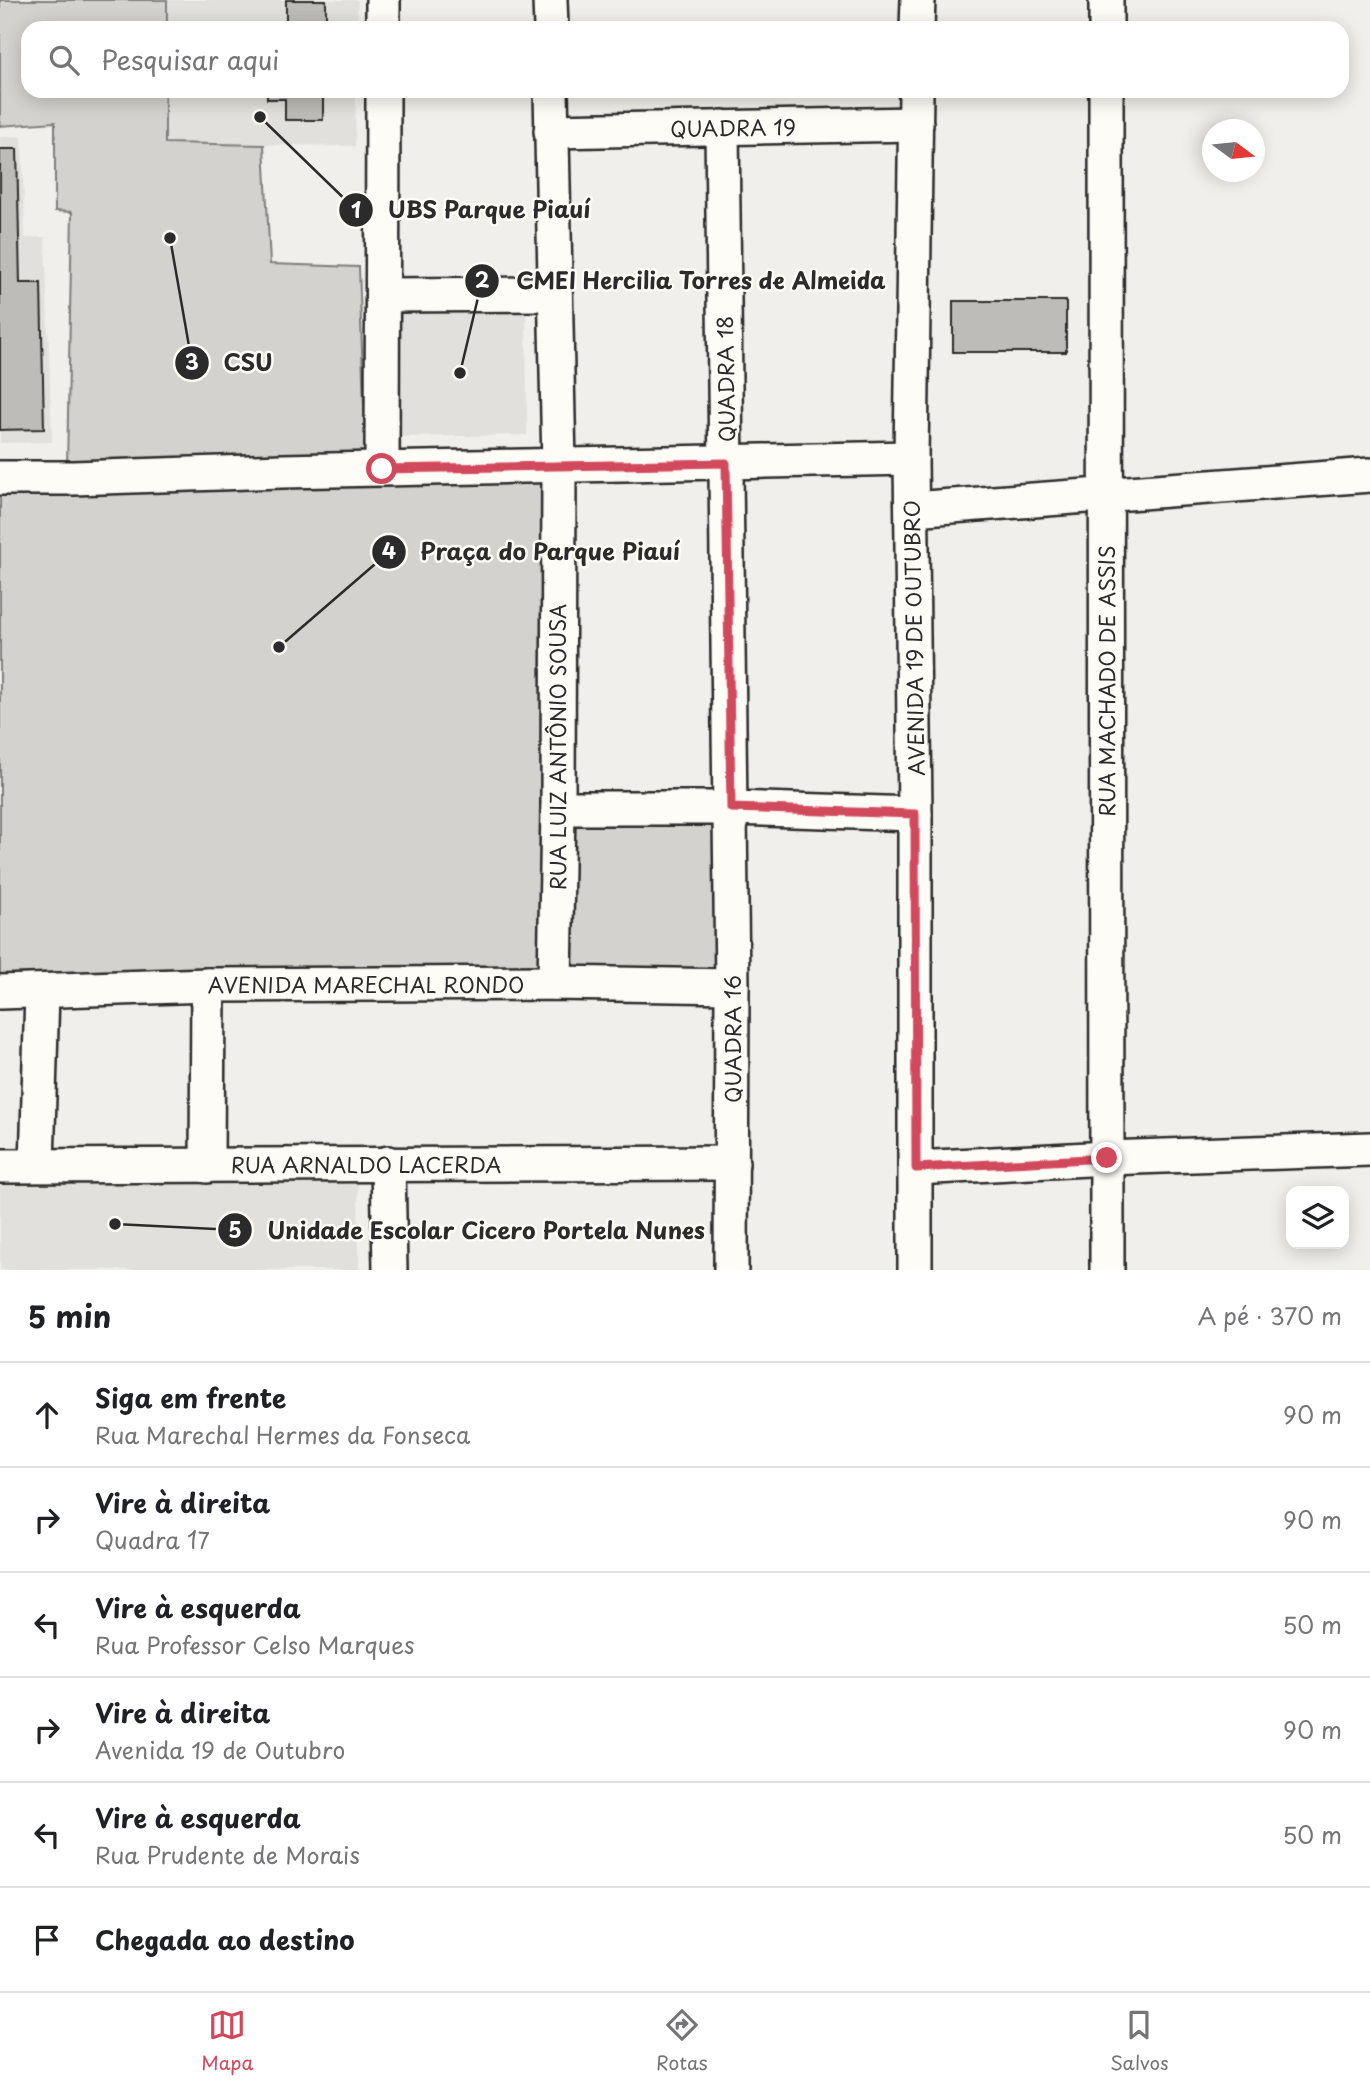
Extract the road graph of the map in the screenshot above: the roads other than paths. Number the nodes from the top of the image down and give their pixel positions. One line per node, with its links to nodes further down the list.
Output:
1 (383, 0): 5 (street)
2 (550, 0): 6 (street)
3 (918, 0): 7 (street)
4 (1106, 0): 8 (street)
5 (383, 21)
6 (551, 21)
7 (917, 21)
8 (1106, 21)
9 (383, 98): 17 (street)
10 (551, 98): 15 (street, RUA LUIZ ANTÔNIO SOUSA)
11 (916, 98): 13 (street, AVENIDA 19 DE OUTUBRO)
12 (1106, 98): 24 (street, RUA MACHADO DE ASSIS)
13 (916, 124): 14 (street, QUADRA 19); 18 (street, AVENIDA 19 DE OUTUBRO)
14 (722, 127): 15 (street, QUADRA 19); 19 (street, QUADRA 18)
15 (551, 131): 16 (street, RUA LUIZ ANTÔNIO SOUSA)
16 (555, 294): 17 (street); 20 (street, RUA LUIZ ANTÔNIO SOUSA)
17 (383, 295): 21 (street)
18 (911, 458): 19 (street); 25 (street, AVENIDA 19 DE OUTUBRO)
19 (726, 463): 20 (street); 27 (street, QUADRA 18)
20 (559, 465): 21 (street); 26 (street, RUA LUIZ ANTÔNIO SOUSA)
21 (382, 469): 23 (street)
22 (1370, 475): 24 (street)
23 (0, 478)
24 (1106, 493): 25 (street); 35 (street, RUA MACHADO DE ASSIS)
25 (912, 509): 28 (street, AVENIDA 19 DE OUTUBRO)
26 (558, 808): 27 (street); 29 (street, RUA LUIZ ANTÔNIO SOUSA)
27 (731, 808): 28 (street); 31 (street, QUADRA 16)
28 (915, 814): 41 (street, AVENIDA 19 DE OUTUBRO)
29 (555, 983): 30 (street, AVENIDA MARECHAL RONDO); 31 (street, AVENIDA MARECHAL RONDO)
30 (208, 985): 33 (street, AVENIDA MARECHAL RONDO); 40 (street)
31 (732, 986): 37 (street, QUADRA 16)
32 (0, 992): 33 (street, AVENIDA MARECHAL RONDO)
33 (42, 992): 38 (street)
34 (1370, 1149): 35 (street)
35 (1107, 1158): 41 (street); 45 (street, RUA MACHADO DE ASSIS)
36 (388, 1163): 37 (street, RUA ARNALDO LACERDA); 40 (street, RUA ARNALDO LACERDA); 42 (street)
37 (732, 1163): 43 (street, QUADRA 16)
38 (37, 1165): 39 (street, RUA ARNALDO LACERDA); 40 (street, RUA ARNALDO LACERDA)
39 (0, 1166)
40 (207, 1166)
41 (916, 1168): 44 (street, AVENIDA 19 DE OUTUBRO)
42 (390, 1270)
43 (731, 1270)
44 (915, 1270)
45 (1107, 1270)

